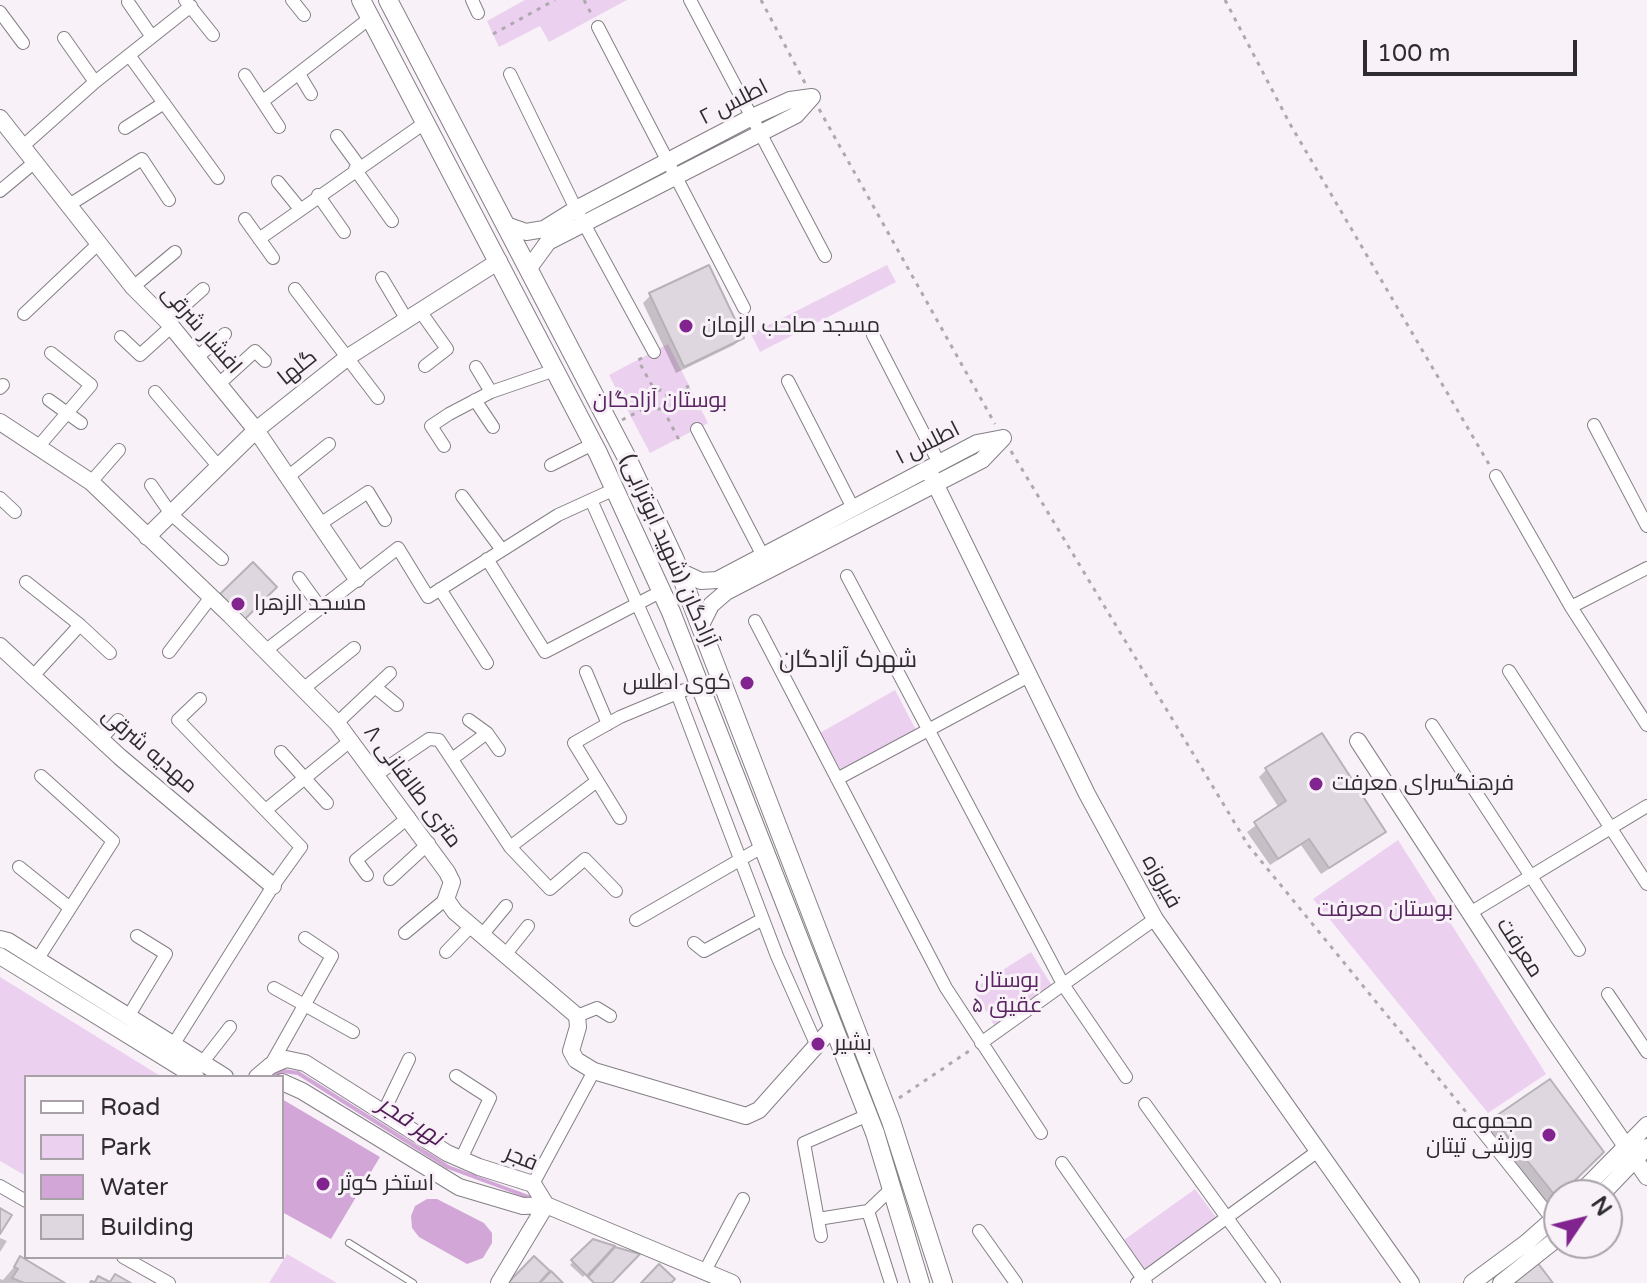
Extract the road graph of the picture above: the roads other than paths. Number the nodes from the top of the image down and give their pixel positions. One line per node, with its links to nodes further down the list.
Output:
1 (292, 0): 10 (street)
2 (361, 0): 11 (main road, آزادگان (شهید ابوترابی))
3 (388, 0): 46 (main road, آزادگان (شهید ابوترابی))
4 (472, 0): 9 (street)
5 (690, 0): 25 (street)
6 (128, 2): 14 (street)
7 (188, 3): 13 (street); 14 (street)
8 (0, 12): 16 (street)
9 (478, 13)
10 (304, 15)
11 (370, 18): 18 (street); 26 (main road, آزادگان (شهید ابوترابی))
12 (598, 27): 35 (street)
13 (213, 35)
14 (152, 37): 17 (street)
15 (64, 38): 21 (street)
16 (23, 43)
17 (129, 55): 21 (street); 24 (street)
18 (299, 74): 22 (street); 23 (street)
19 (510, 74): 43 (street)
20 (245, 75): 23 (street)
21 (95, 82): 32 (street)
22 (311, 94)
23 (263, 101): 28 (street)
24 (164, 103): 29 (street); 36 (street)
25 (750, 118): 30 (street); 30 (street, اطلس ۲); 35 (street, اطلس ۲)
26 (426, 122): 34 (street); 53 (main road, آزادگان (شهید ابوترابی))
27 (2, 123): 32 (street, افشار شرقی)
28 (279, 127)
29 (125, 128)
30 (760, 135): 35 (street, اطلس ۲); 51 (street)
31 (337, 136): 34 (street)
32 (23, 146): 33 (street, افشار شرقی)
33 (36, 161): 38 (street); 41 (street, افشار شرقی)
34 (357, 168): 39 (street); 45 (street)
35 (671, 170): 43 (street, اطلس ۲); 59 (street)
36 (218, 178)
37 (278, 182): 42 (street)
38 (0, 191)
39 (318, 195): 42 (street); 47 (street)
40 (169, 200): 41 (street)
41 (69, 205): 49 (street, افشار شرقی)
42 (300, 209): 48 (street)
43 (580, 217): 46 (street, اطلس ۲); 54 (street, اطلس ۲); 66 (street)
44 (245, 219): 48 (street)
45 (392, 221)
46 (506, 225): 54 (main road, آزادگان (شهید ابوترابی))
47 (344, 232)
48 (259, 239): 52 (street)
49 (98, 244): 56 (street, افشار شرقی); 60 (street)
50 (175, 252): 56 (street)
51 (825, 256)
52 (273, 258)
53 (499, 261): 61 (street, گلها); 73 (main road, آزادگان (شهید ابوترابی))
54 (529, 268): 89 (main road, آزادگان (شهید ابوترابی))
55 (382, 278): 61 (street)
56 (133, 287): 62 (street, افشار شرقی)
57 (203, 289): 62 (street)
58 (295, 289): 69 (street)
59 (744, 308)
60 (24, 314)
61 (413, 315): 69 (street, گلها); 71 (street)
62 (169, 324): 65 (street); 68 (street, افشار شرقی)
63 (225, 334): 68 (street)
64 (873, 335): 97 (street)
65 (121, 337)
66 (654, 352)
67 (51, 353): 81 (street)
68 (197, 357): 75 (street, افشار شرقی)
69 (348, 357): 78 (street); 87 (street, گلها)
70 (265, 361): 75 (street)
71 (425, 366)
72 (476, 367): 77 (street)
73 (555, 370): 77 (street); 93 (main road, آزادگان (شهید ابوترابی))
74 (788, 381): 106 (street)
75 (220, 383): 87 (street, افشار شرقی)
76 (155, 392): 96 (street)
77 (491, 392): 80 (street)
78 (378, 398)
79 (49, 400): 81 (street)
80 (475, 400): 85 (street); 91 (street)
81 (68, 412): 83 (street); 92 (street)
82 (0, 422): 92 (street, ۸ متری طالقانی)
83 (81, 423)
84 (1594, 425): 111 (street)
85 (493, 427)
86 (697, 429): 114 (street)
87 (256, 430): 96 (street, گلها); 98 (street, افشار شرقی)
88 (1003, 438): 97 (street, اطلس ۱)
89 (619, 442): 93 (main road); 118 (main road, آزادگان (شهید ابوترابی))
90 (329, 444): 98 (street)
91 (444, 446)
92 (38, 447): 100 (street, ۸ متری طالقانی)
93 (596, 449): 95 (street); 102 (main road, آزادگان (شهید ابوترابی))
94 (119, 450): 100 (street)
95 (551, 465)
96 (219, 467): 108 (street, گلها)
97 (934, 472): 106 (street, اطلس ۱); 131 (street, اطلس ۱); 142 (street, فیروزه)
98 (289, 476): 110 (street, افشار شرقی)
99 (1496, 476): 128 (street)
100 (91, 482): 112 (street, ۸ متری طالقانی)
101 (151, 485): 108 (street)
102 (615, 489): 105 (street); 124 (main road, آزادگان (شهید ابوترابی))
103 (462, 496): 113 (street)
104 (0, 498): 107 (street)
105 (591, 500): 113 (street); 126 (street)
106 (853, 508): 114 (street, اطلس ۱)
107 (15, 512)
108 (171, 514): 112 (street, گلها); 115 (street)
109 (385, 520): 110 (street)
110 (320, 524): 121 (street, افشار شرقی)
111 (1647, 526)
112 (147, 537): 125 (street, ۸ متری طالقانی)
113 (502, 550): 116 (street)
114 (763, 556): 118 (street, اطلس ۱)
115 (222, 559)
116 (487, 559): 123 (street); 126 (street)
117 (1647, 568): 128 (street)
118 (679, 571): 131 (main road, آزادگان (شهید ابوترابی))
119 (847, 576): 155 (street)
120 (299, 578): 127 (street)
121 (357, 579): 123 (street); 127 (street)
122 (26, 582): 130 (street)
123 (440, 589): 137 (street)
124 (662, 591): 126 (street); 143 (main road, آزادگان (شهید ابوترابی))
125 (211, 597): 134 (street, ۸ متری طالقانی); 135 (street)
126 (638, 602): 146 (street)
127 (320, 607): 134 (street)
128 (1571, 607): 154 (street)
129 (755, 621): 166 (street)
130 (80, 625): 136 (street); 141 (street)
131 (700, 627): 263 (main road, آزادگان (شهید ابوترابی))
132 (0, 646): 141 (street, مهدیه شرقی)
133 (354, 648): 145 (street)
134 (265, 651): 145 (street, ۸ متری طالقانی)
135 (169, 652)
136 (110, 653)
137 (487, 663)
138 (1509, 671): 173 (street)
139 (586, 672): 152 (street)
140 (390, 673): 144 (street)
141 (33, 676): 157 (street, مهدیه شرقی)
142 (1027, 677): 155 (street); 190 (street, فیروزه)
143 (699, 684): 146 (street); 176 (main road, آزادگان (شهید ابوترابی))
144 (375, 687): 148 (street); 151 (street)
145 (303, 689): 151 (street, ۸ متری طالقانی)
146 (677, 693): 152 (street); 177 (street)
147 (200, 699): 170 (street)
148 (397, 705)
149 (118, 720): 157 (street)
150 (469, 720): 156 (street)
151 (337, 723): 158 (street, ۸ متری طالقانی)
152 (608, 724): 167 (street)
153 (1432, 725): 180 (street)
154 (1647, 725)
155 (927, 731): 166 (street); 204 (street)
156 (487, 733): 160 (street); 162 (street)
157 (101, 739): 183 (street, مهدیه شرقی)
158 (350, 741): 163 (street, ۸ متری طالقانی); 165 (street)
159 (1358, 741): 188 (street, معرفت)
160 (499, 750)
161 (281, 752): 165 (street)
162 (452, 759): 163 (street); 175 (street)
163 (376, 775): 171 (street, ۸ متری طالقانی)
164 (41, 776): 187 (street)
165 (304, 778): 168 (street); 170 (street)
166 (837, 779): 214 (street)
167 (597, 781): 172 (street); 175 (street)
168 (327, 803)
169 (1647, 806): 173 (street)
170 (267, 809): 183 (street)
171 (409, 817): 174 (street, ۸ متری طالقانی); 179 (street)
172 (620, 818)
173 (1612, 827): 180 (street); 182 (street)
174 (429, 843): 181 (street); 185 (street, ۸ متری طالقانی)
175 (510, 847): 184 (street)
176 (762, 847): 177 (street); 212 (main road, آزادگان (شهید ابوترابی))
177 (741, 859): 189 (street); 191 (street)
178 (19, 867): 187 (street)
179 (367, 875)
180 (1532, 875): 188 (street); 199 (street)
181 (390, 879)
182 (1647, 884)
183 (273, 886): 215 (street)
184 (616, 891)
185 (446, 899): 193 (street); 194 (street)
186 (506, 906): 193 (street)
187 (70, 908): 203 (street)
188 (1470, 913): 233 (street, معرفت)
189 (763, 919): 198 (street); 216 (street)
190 (1155, 919): 204 (street); 232 (street, فیروزه)
191 (636, 920)
192 (528, 926): 201 (street)
193 (476, 931): 200 (street); 201 (street)
194 (405, 933)
195 (137, 936): 210 (street)
196 (305, 938): 207 (street)
197 (0, 939): 203 (street)
198 (694, 943)
199 (1579, 950)
200 (446, 952)
201 (505, 955): 208 (street)
202 (0, 956): 219 (street)
203 (37, 960): 210 (street)
204 (1064, 986): 214 (street); 223 (street)
205 (274, 988): 207 (street)
206 (1608, 994): 217 (street)
207 (305, 1005): 213 (street); 221 (street)
208 (577, 1016): 209 (street); 220 (street)
209 (610, 1016)
210 (128, 1017): 215 (street)
211 (230, 1027): 219 (street)
212 (833, 1027): 216 (street); 227 (main road, آزادگان (شهید ابوترابی))
213 (353, 1032)
214 (981, 1043): 230 (street)
215 (173, 1045): 219 (street)
216 (817, 1046): 220 (street)
217 (1647, 1052)
218 (409, 1059): 226 (street)
219 (199, 1070)
220 (594, 1071): 239 (street)
221 (263, 1072): 226 (street, فجر)
222 (456, 1076): 234 (street)
223 (1126, 1077)
224 (284, 1083): 245 (street, فجر)
225 (1145, 1104): 247 (street)
226 (383, 1113): 234 (street, فجر)
227 (868, 1115): 241 (main road, آزادگان (شهید ابوترابی)); 248 (street)
228 (1475, 1122): 244 (street)
229 (1647, 1125): 233 (street)
230 (1041, 1133)
231 (1647, 1147): 233 (street)
232 (1318, 1151): 247 (street); 266 (street, فیروزه)
233 (1631, 1154): 236 (street, معرفت); 237 (street); 238 (street)
234 (461, 1159): 239 (street, فجر)
235 (1062, 1163): 256 (street)
236 (1647, 1177)
237 (1599, 1179)
238 (1613, 1179)
239 (533, 1184): 245 (street, فجر)
240 (0, 1186): 243 (street)
241 (891, 1189): 246 (street); 262 (main road, آزادگان (شهید ابوترابی))
242 (743, 1199): 255 (street)
243 (24, 1200)
244 (1543, 1202)
245 (546, 1205): 255 (street); 259 (street)
246 (868, 1211): 248 (street); 261 (street)
247 (1227, 1217): 256 (street); 265 (street)
248 (818, 1219): 251 (street)
249 (1543, 1227): 267 (street)
250 (979, 1231): 264 (street)
251 (821, 1236)
252 (349, 1243): 258 (lane)
253 (1543, 1250): 268 (street)
254 (127, 1259): 257 (street)
255 (705, 1271): 260 (street)
256 (1142, 1282)
257 (169, 1283)
258 (413, 1283)
259 (499, 1283)
260 (732, 1283)
261 (891, 1283)
262 (920, 1283)
263 (943, 1283)
264 (1016, 1283)
265 (1274, 1283)
266 (1411, 1283)
267 (1472, 1283)
268 (1501, 1283)

